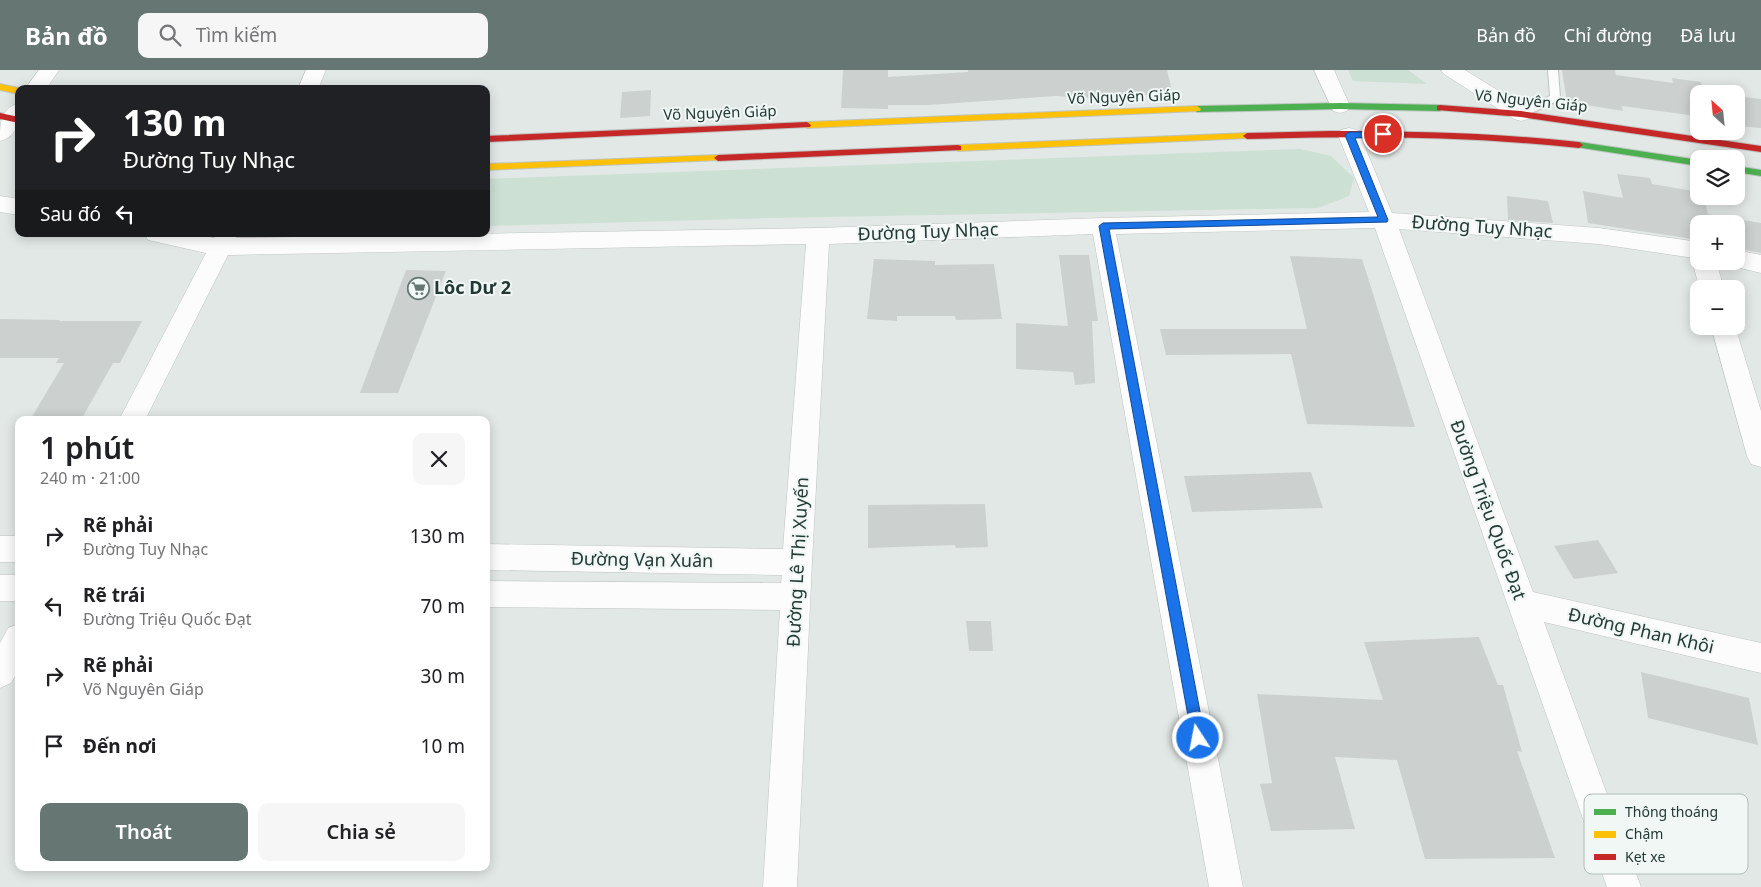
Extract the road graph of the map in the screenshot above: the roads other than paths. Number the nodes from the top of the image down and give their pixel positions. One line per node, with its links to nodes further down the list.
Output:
1 (49, 70): 6 (street)
2 (316, 70): 7 (street)
3 (1324, 70): 11 (street, Đường Triệu Quốc Đạt)
4 (1451, 70): 10 (street)
5 (1553, 70): 10 (lane)
6 (38, 85)
7 (310, 85)
8 (0, 87): 9 (main road)
9 (15, 90)
10 (1521, 114): 11 (main road, Võ Nguyên Giáp); 13 (main road, Võ Nguyên Giáp)
11 (1345, 120): 12 (main road, Võ Nguyên Giáp); 14 (main road, Võ Nguyên Giáp); 15 (main road, Võ Nguyên Giáp); 20 (street, Đường Triệu Quốc Đạt)
12 (490, 138)
13 (1761, 150)
14 (1690, 162)
15 (490, 167)
16 (1745, 170): 17 (main road)
17 (1761, 173)
18 (0, 204): 19 (street)
19 (15, 206)
20 (1384, 220): 21 (street, Đường Tuy Nhạc); 25 (street, Đường Tuy Nhạc); 39 (street, Đường Triệu Quốc Đạt)
21 (1103, 226): 22 (street, Đường Tuy Nhạc); 46 (street)
22 (818, 236): 24 (street, Đường Tuy Nhạc); 34 (street, Đường Lê Thị Xuyến)
23 (190, 237): 24 (street, Đường Tuy Nhạc)
24 (223, 240): 29 (street)
25 (1690, 249)
26 (1745, 261): 27 (street)
27 (1761, 264)
28 (1726, 335): 30 (street)
29 (134, 416)
30 (1761, 456)
31 (0, 549): 32 (street)
32 (15, 549)
33 (490, 557): 34 (street, Đường Vạn Xuân)
34 (797, 562): 38 (street, Đường Lê Thị Xuyến)
35 (0, 588): 36 (street)
36 (15, 588)
37 (490, 594): 38 (street, Đường Vạn Xuân)
38 (796, 597): 45 (street, Đường Lê Thị Xuyến)
39 (1522, 604): 41 (street, Đường Phan Khôi); 43 (street, Đường Triệu Quốc Đạt)
40 (15, 645): 42 (street)
41 (1761, 658)
42 (0, 673)
43 (1590, 794)
44 (1619, 874): 47 (street, Đường Triệu Quốc Đạt)
45 (780, 887)
46 (1226, 887)
47 (1624, 887)

